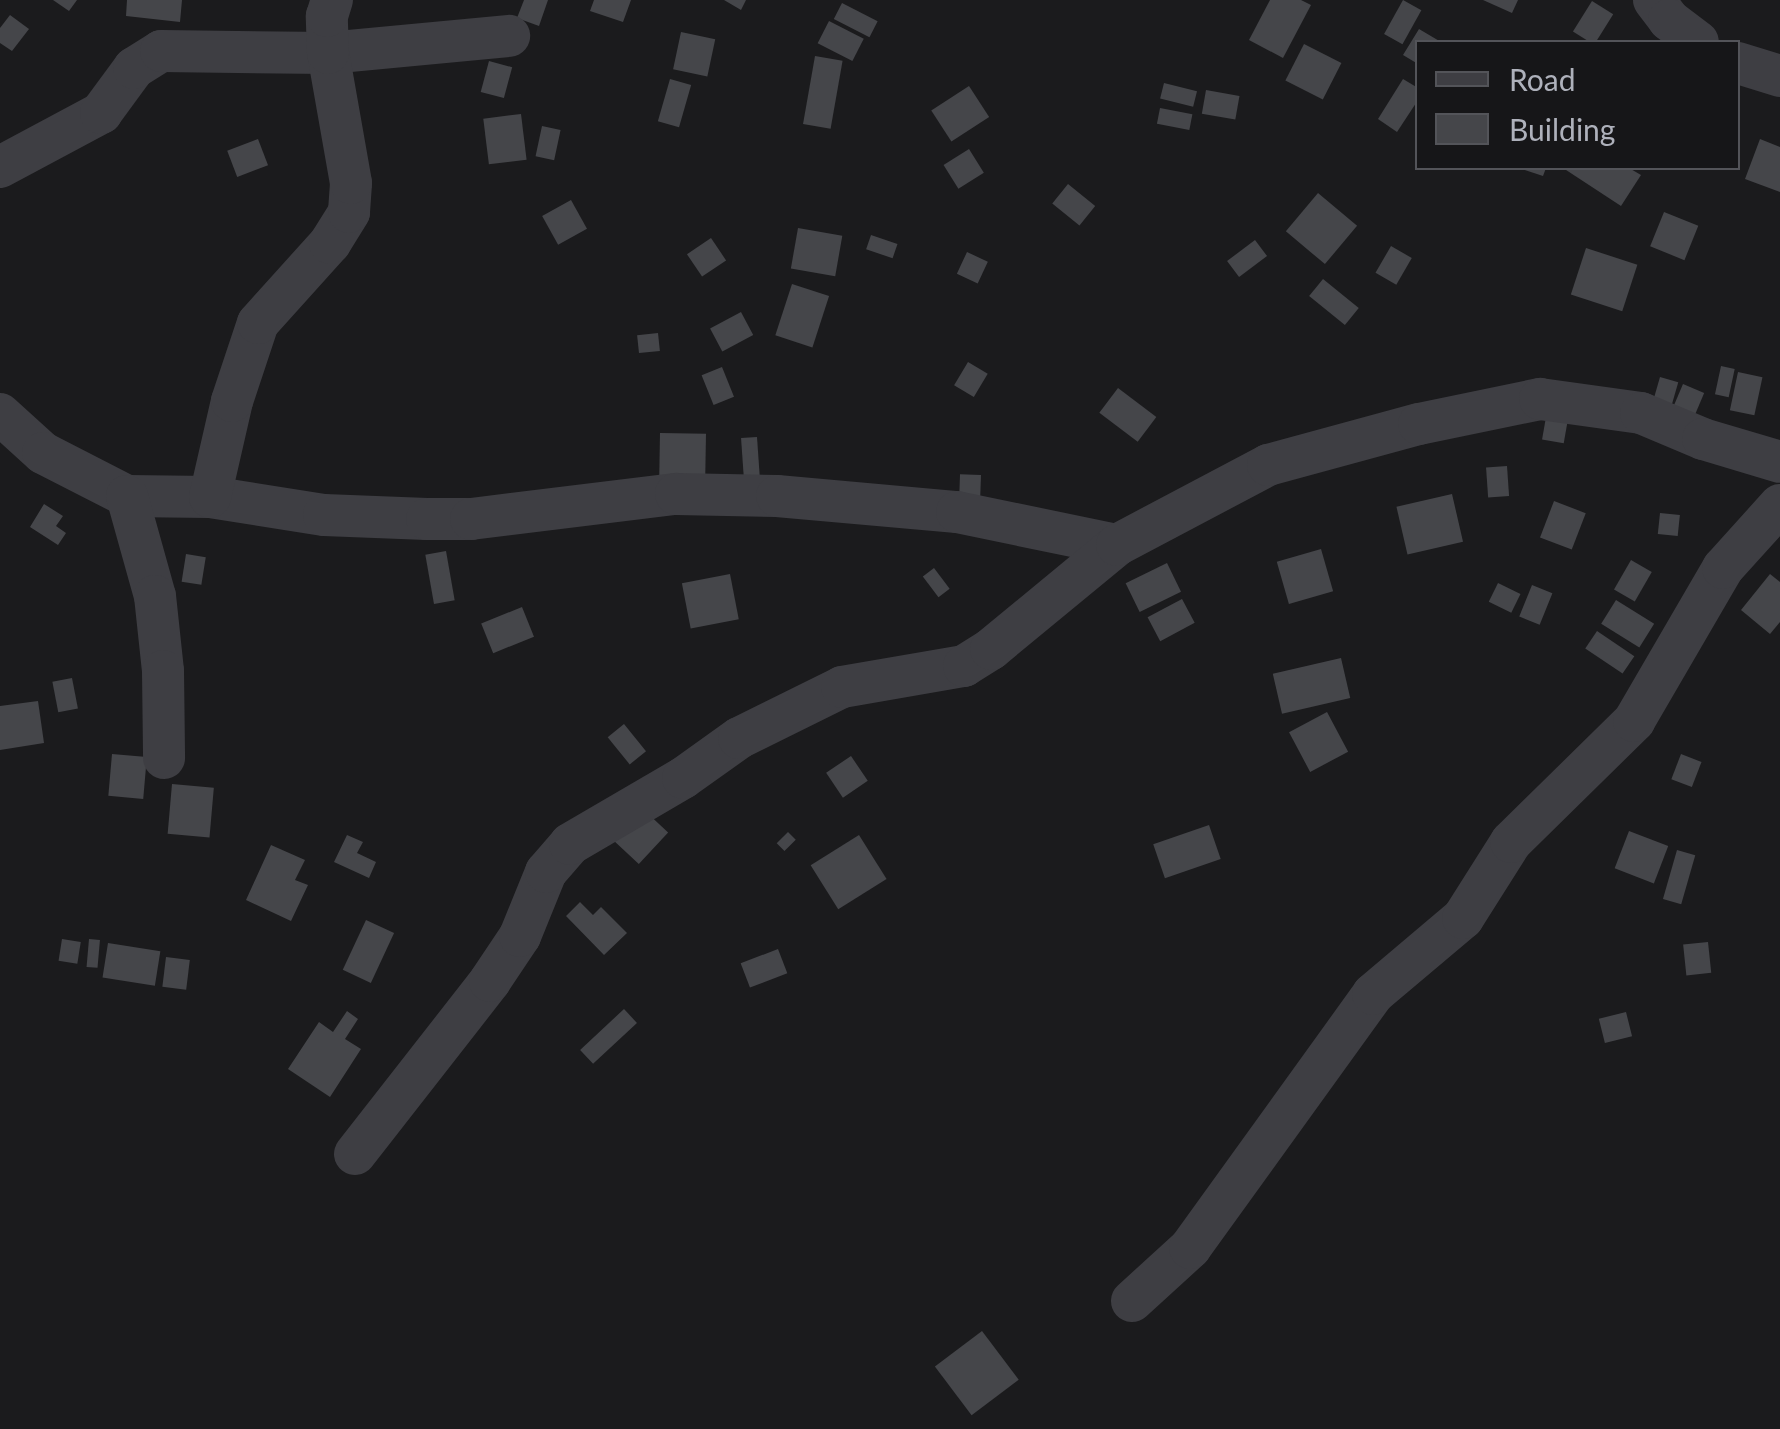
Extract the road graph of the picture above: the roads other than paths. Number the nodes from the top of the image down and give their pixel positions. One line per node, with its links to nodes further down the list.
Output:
1 (332, 0): 5 (street)
2 (1654, 0): 4 (street)
3 (509, 36): 5 (street)
4 (1695, 40)
5 (328, 54): 8 (street); 12 (street)
6 (1740, 64): 7 (street)
7 (1780, 76)
8 (0, 167)
9 (0, 414): 11 (street)
10 (1780, 462): 14 (street)
11 (127, 496): 12 (street); 15 (street)
12 (210, 497): 14 (street)
13 (1780, 505): 17 (street)
14 (1117, 545): 16 (street)
15 (164, 758)
16 (355, 1154)
17 (1132, 1302)

